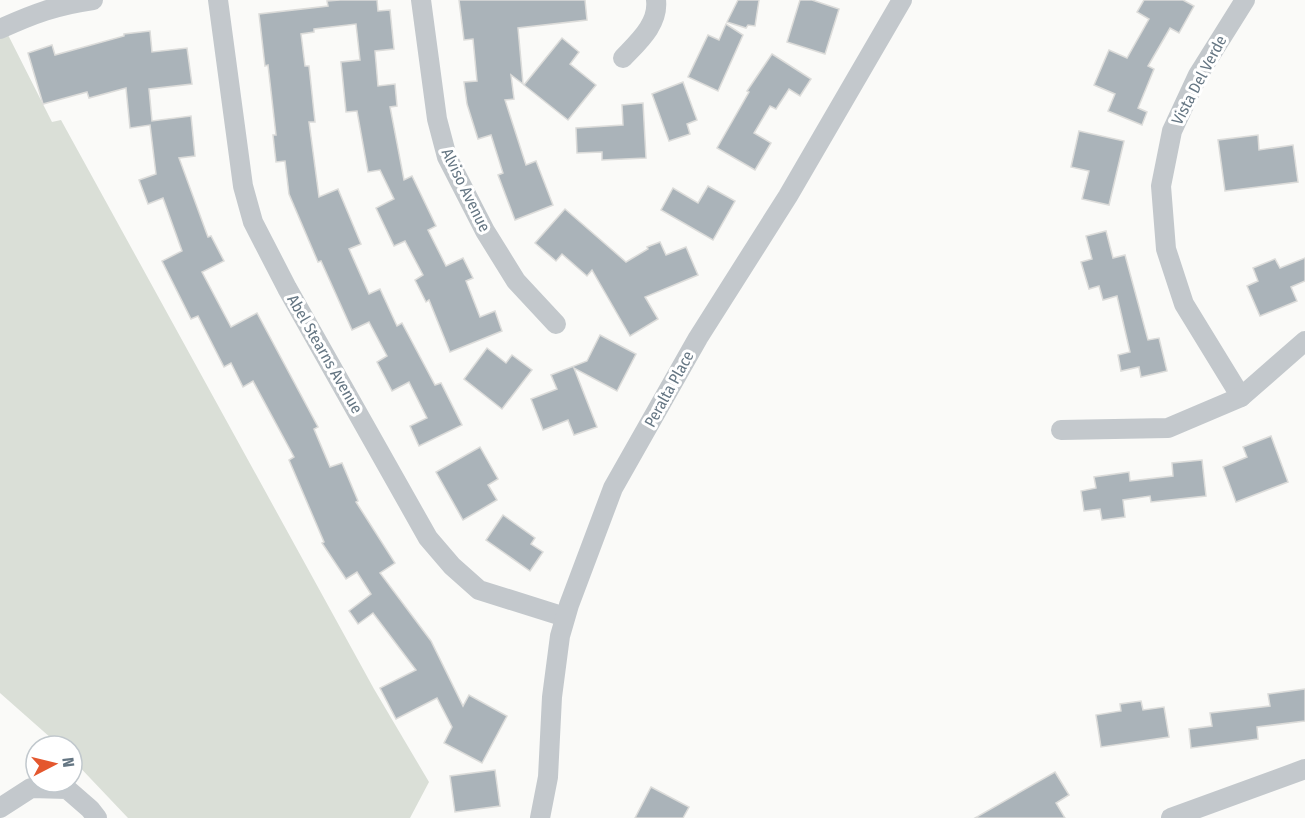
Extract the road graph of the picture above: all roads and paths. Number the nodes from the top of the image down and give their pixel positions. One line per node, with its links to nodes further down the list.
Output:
1 (93, 0): 7 (street)
2 (218, 0): 13 (street, Abel Stearns Avenue)
3 (421, 0): 9 (street, Alviso Avenue)
4 (656, 0): 8 (street)
5 (902, 0): 13 (street, Peralta Place)
6 (1245, 0): 11 (street, Vista Del Verde)
7 (0, 29)
8 (622, 58)
9 (556, 324)
10 (1305, 340): 11 (street)
11 (1241, 397): 12 (street)
12 (1061, 430)
13 (566, 617): 17 (street, Peralta Place)
14 (1305, 769): 18 (street)
15 (0, 808): 16 (street)
16 (97, 818)
17 (540, 818)
18 (1171, 818)

